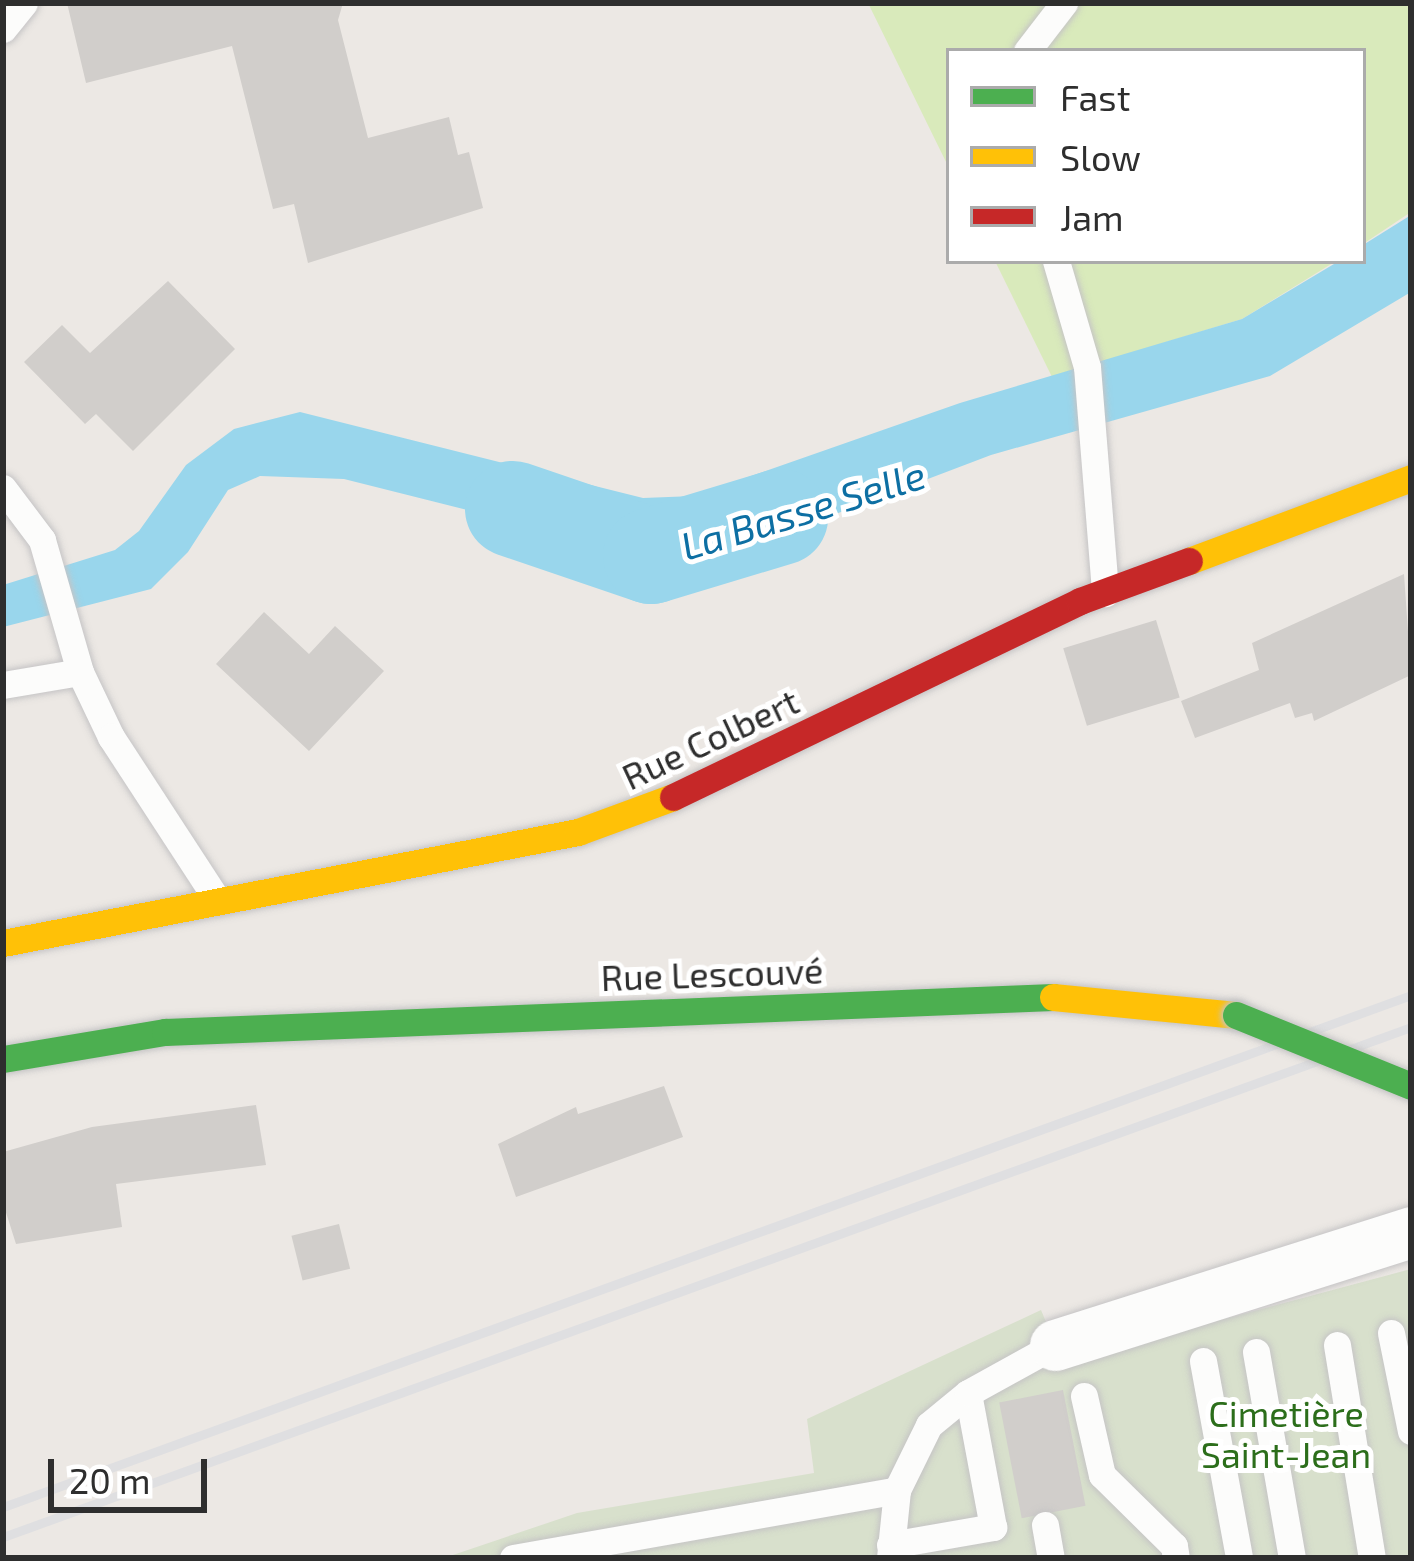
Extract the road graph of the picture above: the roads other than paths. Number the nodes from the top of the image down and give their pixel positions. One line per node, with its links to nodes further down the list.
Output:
1 (24, 3): 3 (lane)
2 (1064, 3): 4 (lane)
3 (3, 29)
4 (1029, 48)
5 (1057, 264): 8 (lane)
6 (1411, 478): 8 (street, Rue Colbert)
7 (3, 488): 9 (lane)
8 (1105, 592): 11 (street, Rue Colbert)
9 (80, 672): 10 (lane); 11 (lane)
10 (3, 685)
11 (216, 898): 12 (street, Rue Colbert)
12 (3, 944)
13 (3, 1059): 14 (street, Rue Lescouvé, bridge)
14 (1411, 1086)
15 (1411, 1232): 17 (street)
16 (1391, 1334): 23 (lane)
17 (1055, 1346): 21 (lane)
18 (1337, 1346): 32 (lane)
19 (1256, 1352): 31 (lane)
20 (1203, 1361): 30 (lane)
21 (968, 1393): 24 (lane); 26 (lane)
22 (1084, 1396): 29 (lane)
23 (1411, 1431)
24 (897, 1490): 26 (lane); 27 (lane)
25 (1046, 1525): 28 (lane)
26 (890, 1552)
27 (514, 1558)
28 (1051, 1558)
29 (1176, 1558)
30 (1239, 1558)
31 (1292, 1558)
32 (1372, 1558)

